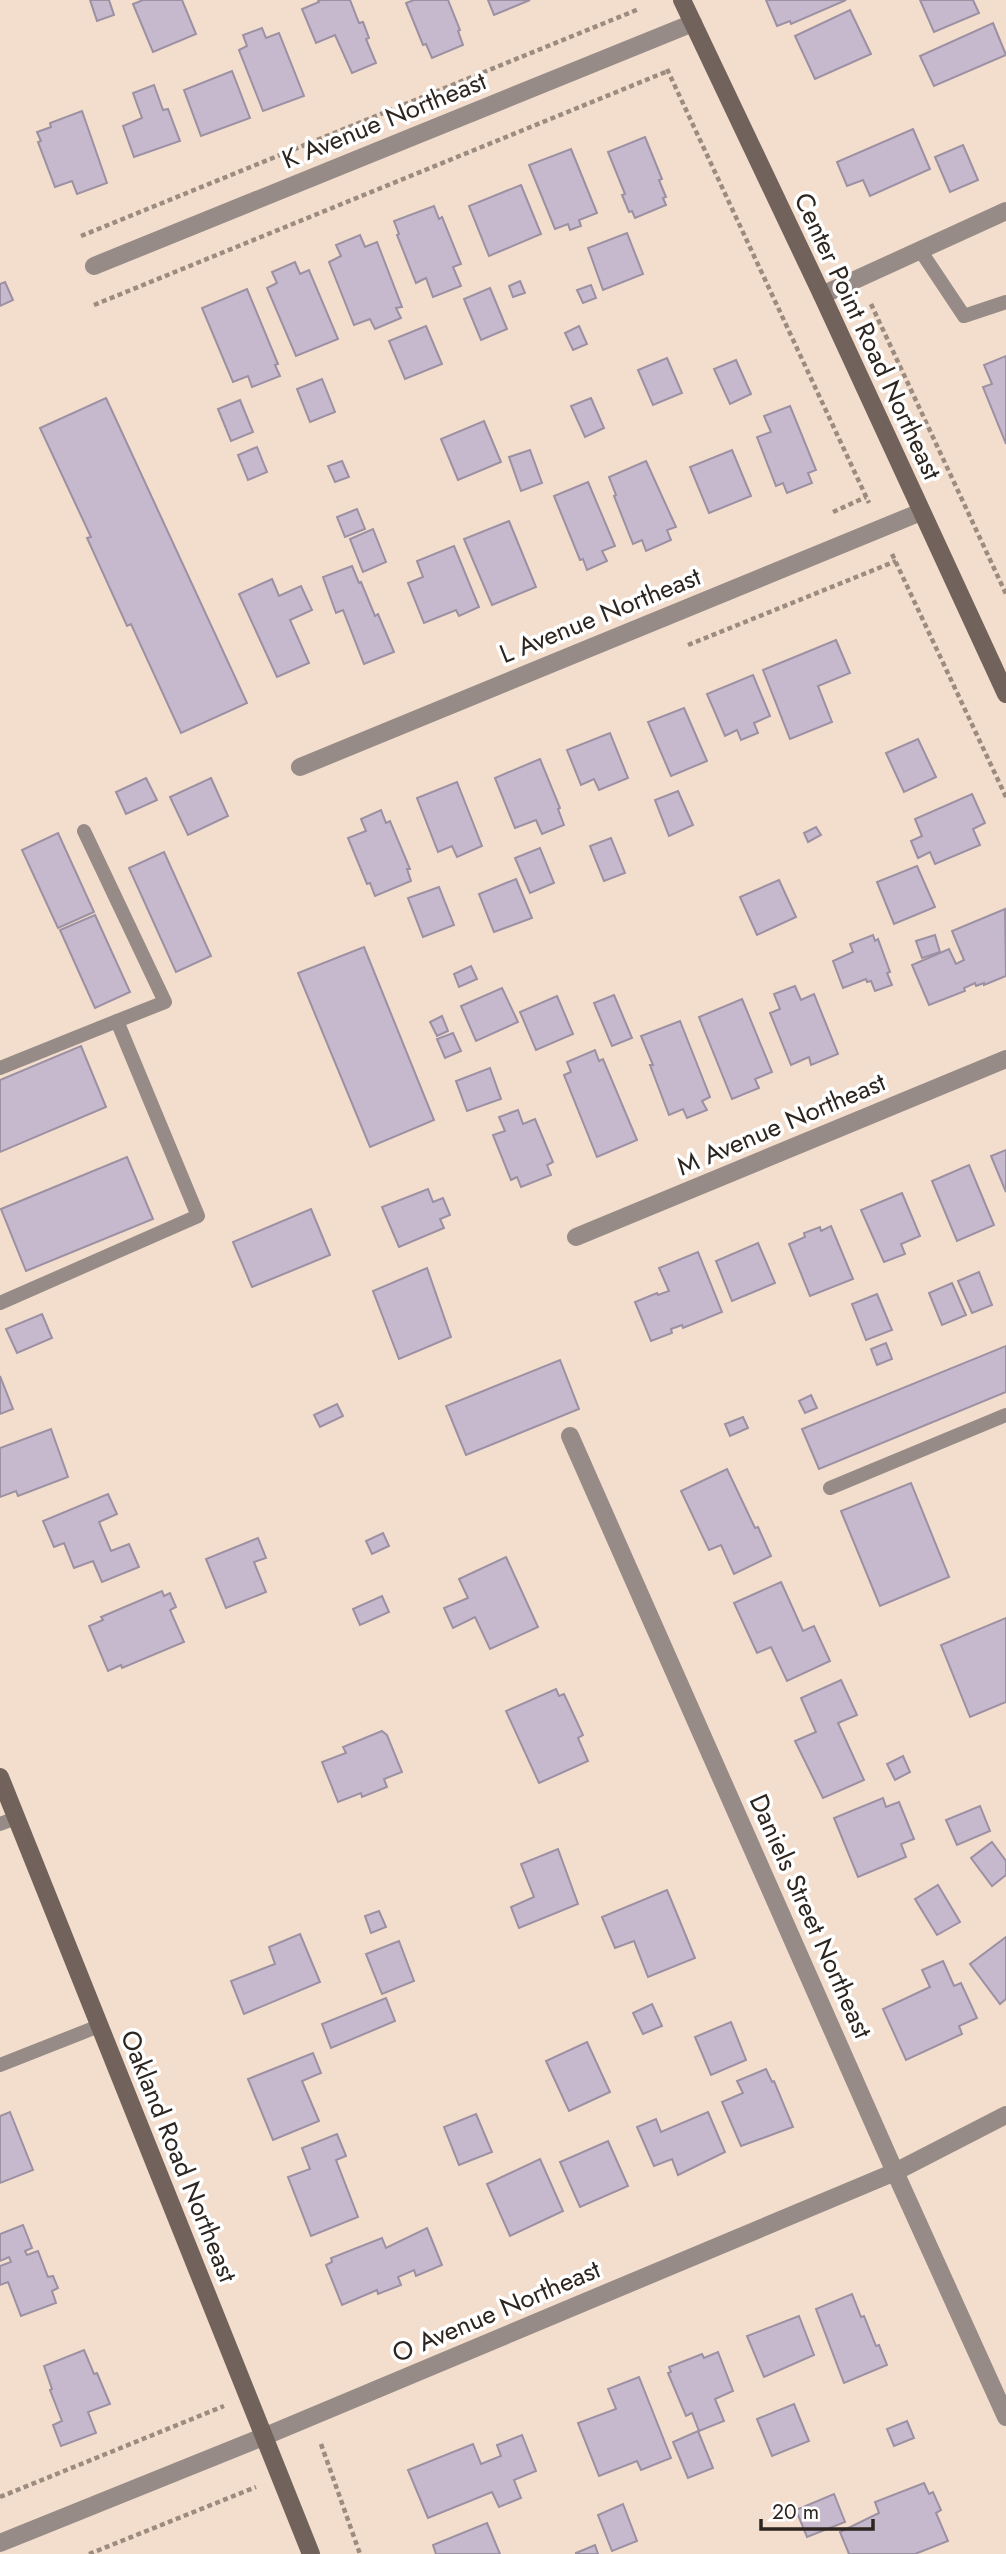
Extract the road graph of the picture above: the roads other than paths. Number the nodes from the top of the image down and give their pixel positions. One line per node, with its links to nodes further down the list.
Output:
1 (682, 0): 2 (main road, Center Point Road Northeast)
2 (693, 23): 5 (street, K Avenue Northeast); 6 (main road, Center Point Road Northeast)
3 (1006, 211): 4 (street)
4 (920, 250): 6 (street); 7 (lane)
5 (94, 266)
6 (822, 295): 8 (main road, Center Point Road Northeast)
7 (1006, 302)
8 (921, 512): 9 (main road, Center Point Road Northeast); 10 (street, L Avenue Northeast)
9 (1006, 694)
10 (300, 768)
11 (83, 831): 12 (lane)
12 (117, 1021): 14 (lane); 16 (lane)
13 (1006, 1059): 15 (street, M Avenue Northeast)
14 (0, 1068)
15 (576, 1237)
16 (0, 1303)
17 (1006, 1415): 19 (lane)
18 (570, 1436): 25 (street, Daniels Street Northeast)
19 (830, 1488)
20 (0, 1777): 21 (main road, Oakland Road Northeast)
21 (8, 1821): 22 (main road, Oakland Road Northeast)
22 (99, 2026): 23 (lane); 27 (main road, Oakland Road Northeast)
23 (0, 2065)
24 (1006, 2115): 25 (street, O Avenue Northeast)
25 (895, 2172): 26 (street, Daniels Street Northeast); 27 (street, O Avenue Northeast)
26 (1006, 2417)
27 (263, 2437): 28 (street, O Avenue Northeast); 29 (main road, Oakland Road Northeast)
28 (0, 2543)
29 (311, 2554)

